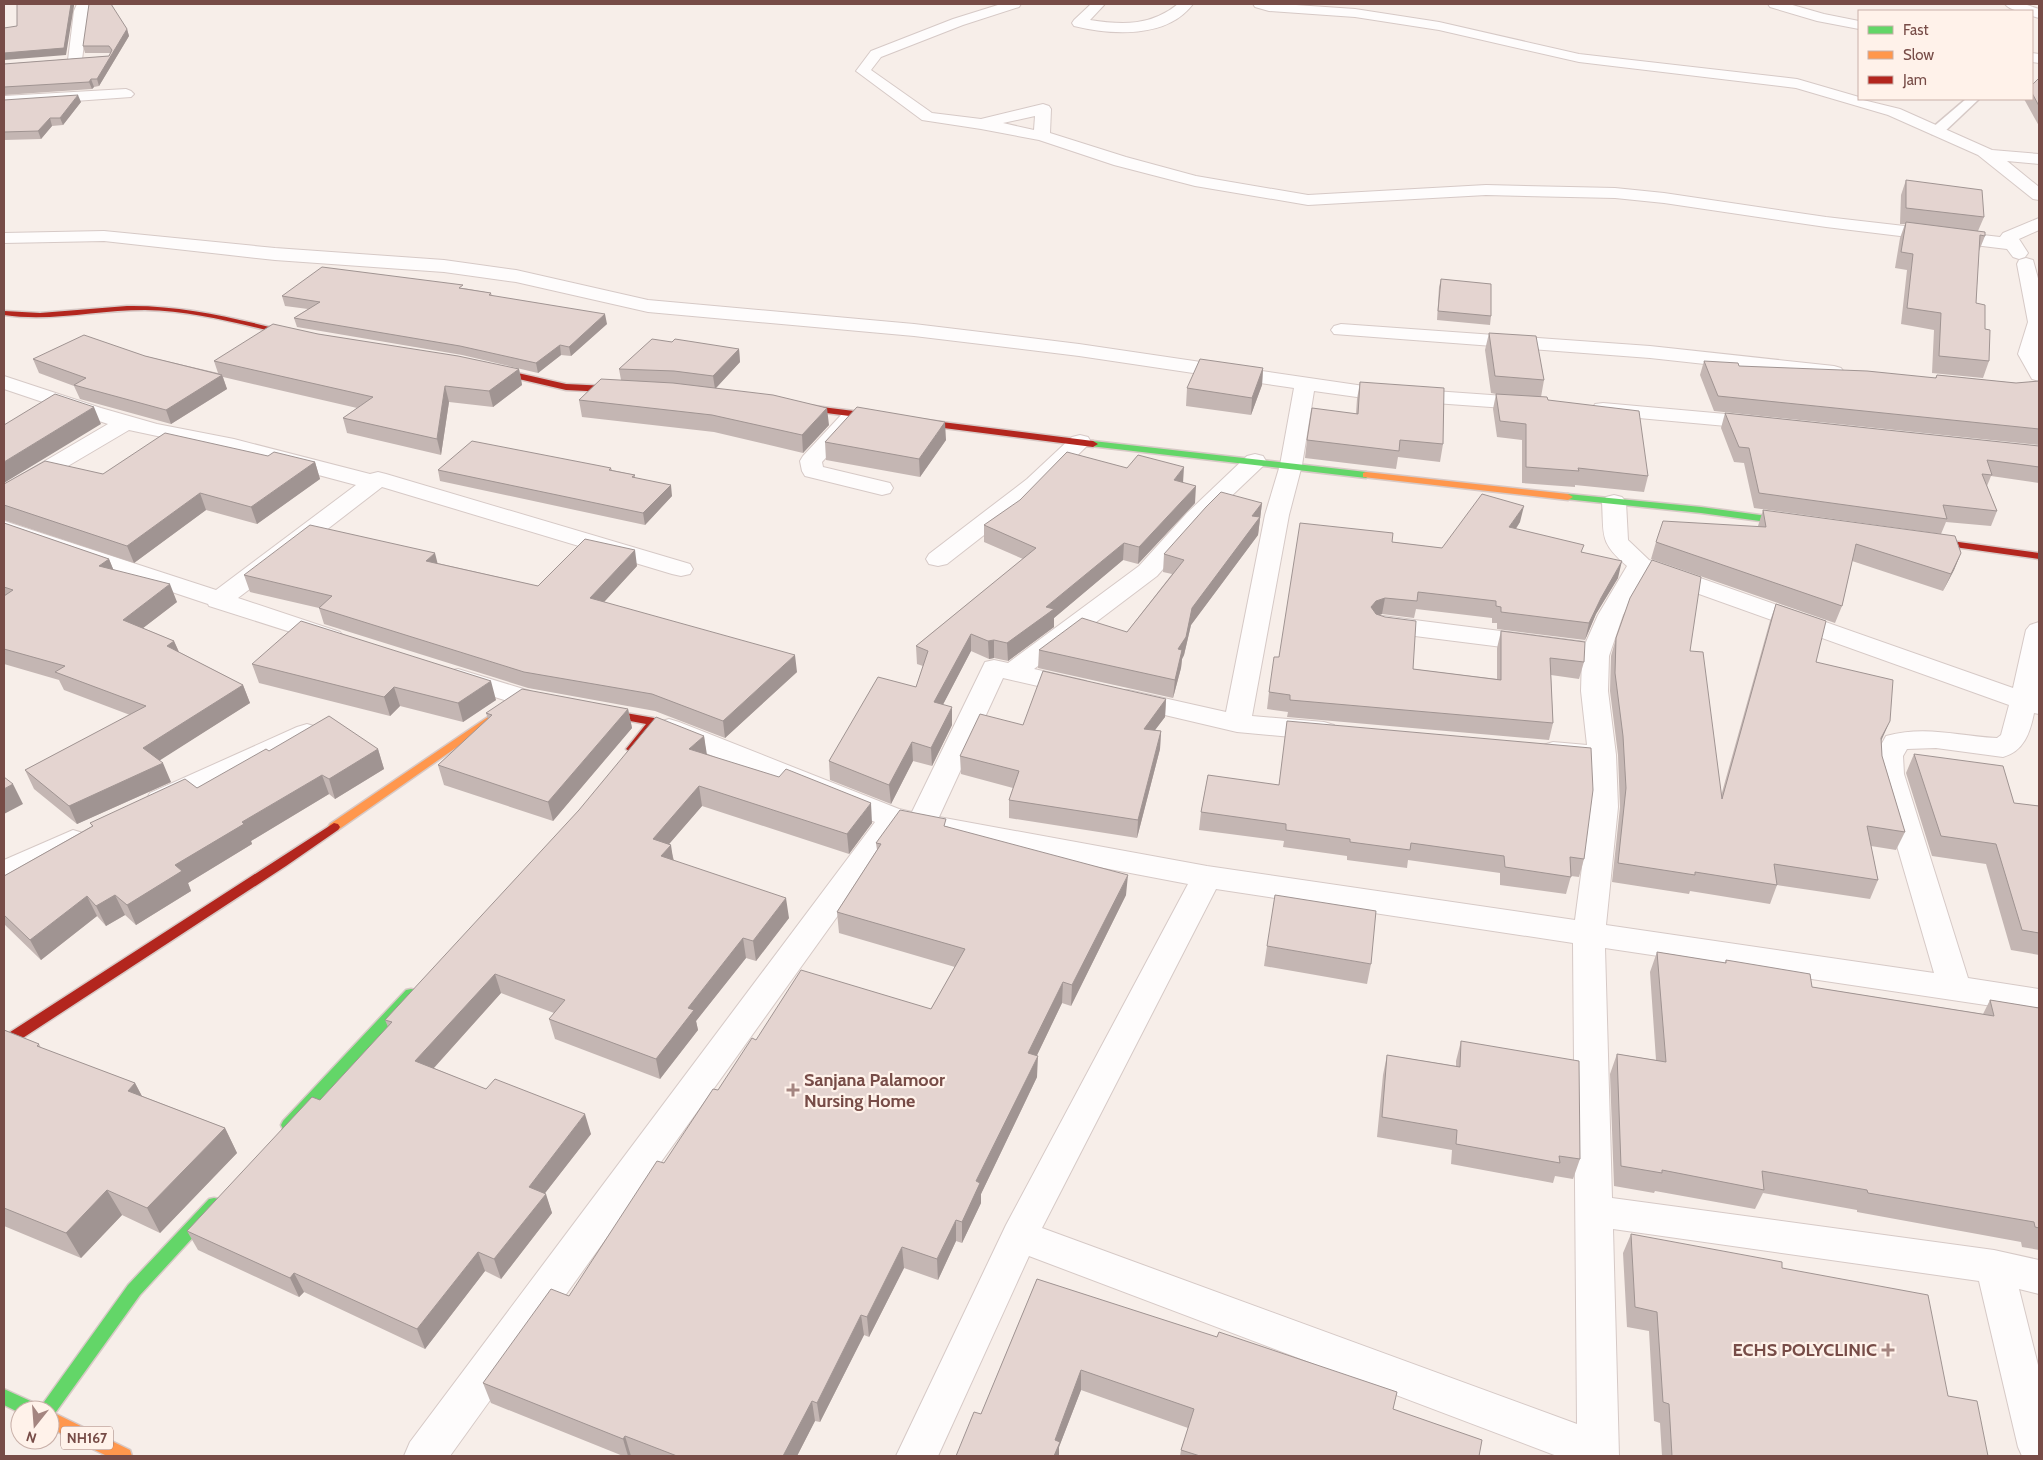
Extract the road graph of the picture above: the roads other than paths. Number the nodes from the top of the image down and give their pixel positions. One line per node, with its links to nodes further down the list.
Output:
1 (84, 4): 13 (street)
2 (1014, 4): 18 (street)
3 (1098, 4): 4 (street)
4 (1186, 4)
5 (1260, 4): 11 (street)
6 (1396, 4): 11 (street)
7 (1775, 4): 10 (street)
8 (2012, 4): 9 (street)
9 (2028, 10)
10 (1858, 25)
11 (1439, 26): 19 (street)
12 (90, 59): 13 (street)
13 (75, 60): 14 (street)
14 (57, 62)
15 (126, 94): 17 (street)
16 (1972, 100): 19 (lane)
17 (4, 101)
18 (981, 124): 20 (street); 20 (street)
19 (1937, 131): 21 (street)
20 (1042, 136): 26 (street)
21 (1987, 155): 22 (street); 23 (street)
22 (2039, 159)
23 (2039, 195)
24 (2039, 223): 26 (street)
25 (4, 238): 36 (street)
26 (2012, 244): 27 (street)
27 (2033, 265): 29 (street)
28 (4, 312): 31 (main road)
29 (2039, 322): 35 (street)
30 (1340, 330): 33 (street)
31 (313, 339)
32 (470, 365): 37 (main road)
33 (1854, 374)
34 (4, 382): 42 (street)
35 (2035, 383)
36 (1305, 384): 39 (street); 46 (street)
37 (639, 390)
38 (775, 405): 41 (main road)
39 (1551, 405)
40 (1580, 407): 43 (street)
41 (854, 414): 44 (main road); 48 (street)
42 (126, 422): 47 (street); 49 (street)
43 (1775, 425)
44 (1080, 442): 45 (main road); 55 (street)
45 (1255, 461): 46 (main road); 64 (street)
46 (1291, 465): 50 (main road); 70 (street)
47 (373, 482): 57 (street); 58 (street)
48 (882, 488)
49 (4, 494)
50 (1614, 502): 51 (main road); 56 (street)
51 (1807, 525)
52 (4, 528): 58 (street)
53 (1914, 539): 54 (main road)
54 (2039, 556)
55 (938, 560)
56 (1640, 565): 62 (street); 66 (street)
57 (682, 569)
58 (218, 601): 61 (street)
59 (1383, 624): 62 (street)
60 (2039, 630): 66 (street)
61 (351, 643)
62 (1597, 651): 73 (street)
63 (436, 670): 65 (street)
64 (1013, 672): 70 (street); 76 (street)
65 (526, 698): 84 (main road)
66 (2032, 704): 82 (street)
67 (578, 708): 69 (main road)
68 (334, 720): 75 (street)
69 (654, 722): 74 (main road); 76 (street)
70 (1237, 723): 71 (street)
71 (1346, 732)
72 (1533, 749): 73 (street)
73 (1602, 755): 80 (street)
74 (623, 760)
75 (138, 810)
76 (907, 821): 79 (street); 96 (street)
77 (93, 831): 78 (street)
78 (4, 872)
79 (1207, 877): 80 (street); 88 (street)
80 (1589, 934): 82 (street); 87 (street)
81 (417, 987): 85 (main road)
82 (1955, 989): 83 (street)
83 (2039, 1001)
84 (4, 1043)
85 (282, 1131)
86 (222, 1196): 91 (main road)
87 (1594, 1211): 89 (street); 94 (street)
88 (1019, 1236): 94 (street); 97 (street)
89 (1994, 1267): 90 (street); 93 (street)
90 (2039, 1277)
91 (54, 1400)
92 (60, 1424): 95 (main road, NH167)
93 (2039, 1447)
94 (1598, 1454)
95 (124, 1456)
96 (425, 1456)
97 (917, 1456)

